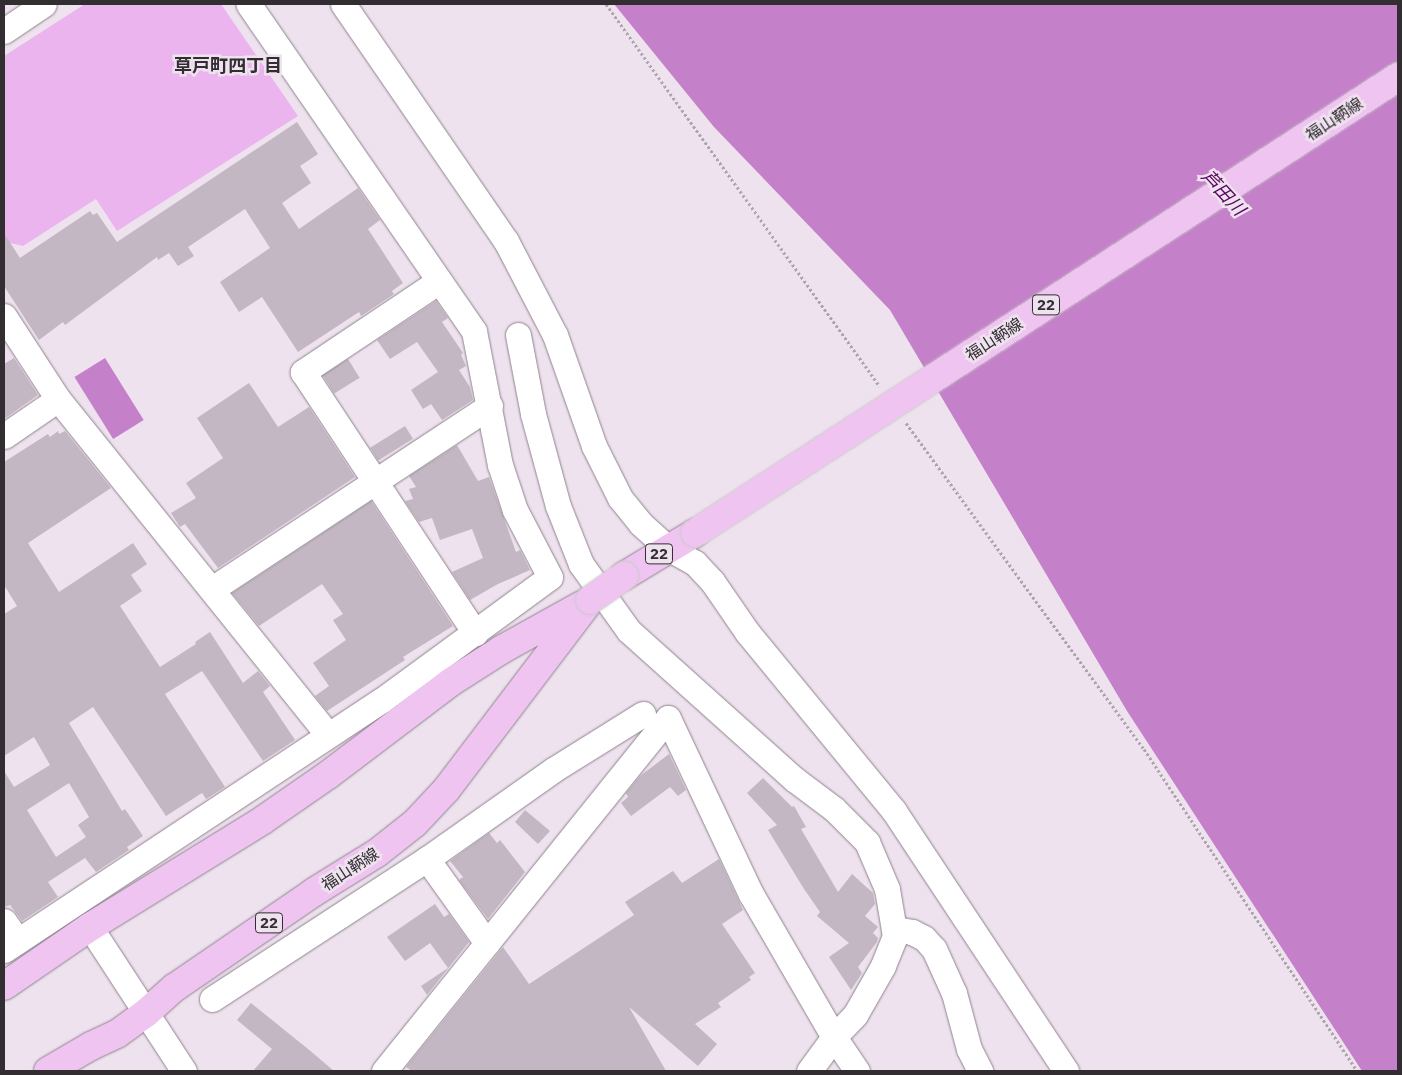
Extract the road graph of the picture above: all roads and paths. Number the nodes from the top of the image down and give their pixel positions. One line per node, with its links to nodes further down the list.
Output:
1 (44, 4): 5 (street)
2 (248, 4): 7 (street)
3 (343, 4): 16 (street)
4 (606, 4): 10 (path)
5 (4, 31)
6 (1398, 77): 16 (main road, 福山鞆線 / 22, bridge)
7 (439, 281): 12 (street); 15 (street)
8 (4, 316): 11 (street)
9 (518, 335): 27 (street)
10 (880, 387)
11 (58, 399): 14 (street); 17 (street)
12 (490, 406): 15 (street); 19 (street)
13 (904, 419): 41 (path)
14 (4, 436)
15 (375, 481): 17 (street); 19 (street)
16 (668, 548): 18 (main road, 福山鞆線 / 22, bridge); 34 (street)
17 (212, 589): 21 (street)
18 (590, 600): 23 (main road, 福山鞆線 / 22); 26 (main road, 福山鞆線 / 22)
19 (475, 633): 21 (street)
20 (644, 714): 22 (street)
21 (328, 735): 29 (street)
22 (427, 859): 25 (street); 28 (street)
23 (314, 892): 25 (street); 32 (main road, 福山鞆線 / 22)
24 (4, 921): 29 (street)
25 (331, 921): 31 (street)
26 (90, 927): 30 (main road, 福山鞆線 / 22); 32 (street)
27 (894, 929): 33 (street); 40 (street)
28 (487, 943): 33 (street); 37 (street)
29 (11, 946)
30 (4, 986)
31 (212, 1000)
32 (146, 1013): 35 (main road, 福山鞆線 / 22); 36 (street)
33 (844, 1027): 38 (street); 39 (street)
34 (1057, 1068)
35 (48, 1071)
36 (184, 1071)
37 (384, 1071)
38 (809, 1071)
39 (857, 1071)
40 (980, 1071)
41 (1357, 1071)

